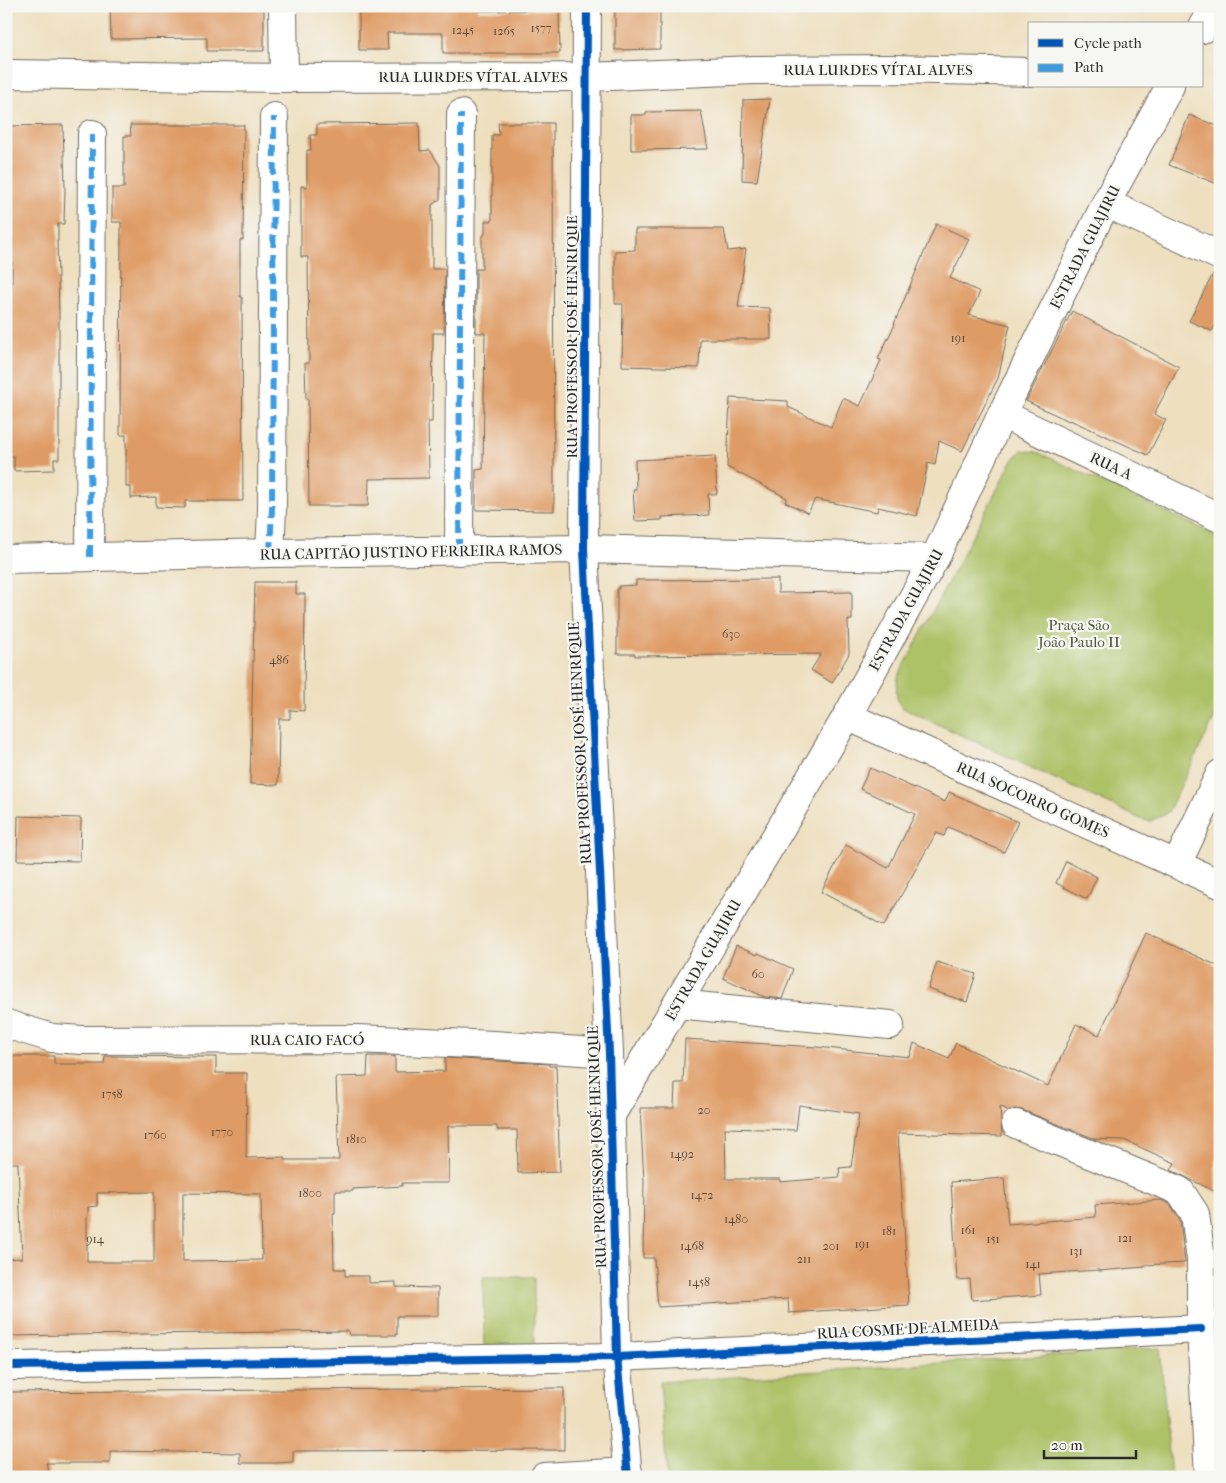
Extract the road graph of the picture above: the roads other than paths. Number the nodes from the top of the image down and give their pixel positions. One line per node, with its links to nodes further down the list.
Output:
1 (283, 6): 8 (street)
2 (587, 6): 7 (street, RUA PROFESSOR JOSÉ HENRIQUE)
3 (1215, 6): 4 (street)
4 (1204, 25)
5 (1028, 72): 7 (street, RUA LURDES VÍTAL ALVES)
6 (6, 74): 8 (street, RUA LURDES VÍTAL ALVES)
7 (587, 77): 8 (street, RUA LURDES VÍTAL ALVES); 17 (street, RUA PROFESSOR JOSÉ HENRIQUE)
8 (284, 78)
9 (1169, 88): 13 (street, ESTRADA GUAJIRU)
10 (461, 114): 18 (street)
11 (274, 117): 19 (street)
12 (92, 134): 20 (street)
13 (1106, 203): 14 (street); 15 (street, ESTRADA GUAJIRU)
14 (1220, 256)
15 (1002, 414): 16 (street, RUA A); 21 (street, ESTRADA GUAJIRU)
16 (1220, 518)
17 (584, 550): 18 (street, RUA CAPITÃO JUSTINO FERREIRA RAMOS); 21 (street, RUA CAPITÃO JUSTINO FERREIRA RAMOS); 30 (street, RUA PROFESSOR JOSÉ HENRIQUE)
18 (459, 551): 19 (street, RUA CAPITÃO JUSTINO FERREIRA RAMOS)
19 (270, 553): 20 (street, RUA CAPITÃO JUSTINO FERREIRA RAMOS)
20 (90, 557): 22 (street, RUA CAPITÃO JUSTINO FERREIRA RAMOS)
21 (935, 558): 23 (street, ESTRADA GUAJIRU)
22 (6, 559)
23 (847, 716): 25 (street, RUA SOCORRO GOMES); 27 (street, ESTRADA GUAJIRU)
24 (1220, 774): 25 (street)
25 (1177, 864): 26 (street, RUA SOCORRO GOMES)
26 (1220, 884)
27 (678, 1004): 29 (street); 31 (street, ESTRADA GUAJIRU)
28 (6, 1024): 30 (street, RUA CAIO FACÓ)
29 (890, 1024)
30 (609, 1053): 31 (street, RUA PROFESSOR JOSÉ HENRIQUE)
31 (610, 1117): 34 (street, RUA PROFESSOR JOSÉ HENRIQUE)
32 (1016, 1124): 33 (street)
33 (1201, 1329): 34 (street, RUA COSME DE ALMEIDA); 38 (street)
34 (616, 1357): 35 (street, RUA COSME DE ALMEIDA); 36 (street, RUA PROFESSOR JOSÉ HENRIQUE)
35 (11, 1366)
36 (628, 1474): 37 (street)
37 (544, 1477)
38 (1209, 1477)

